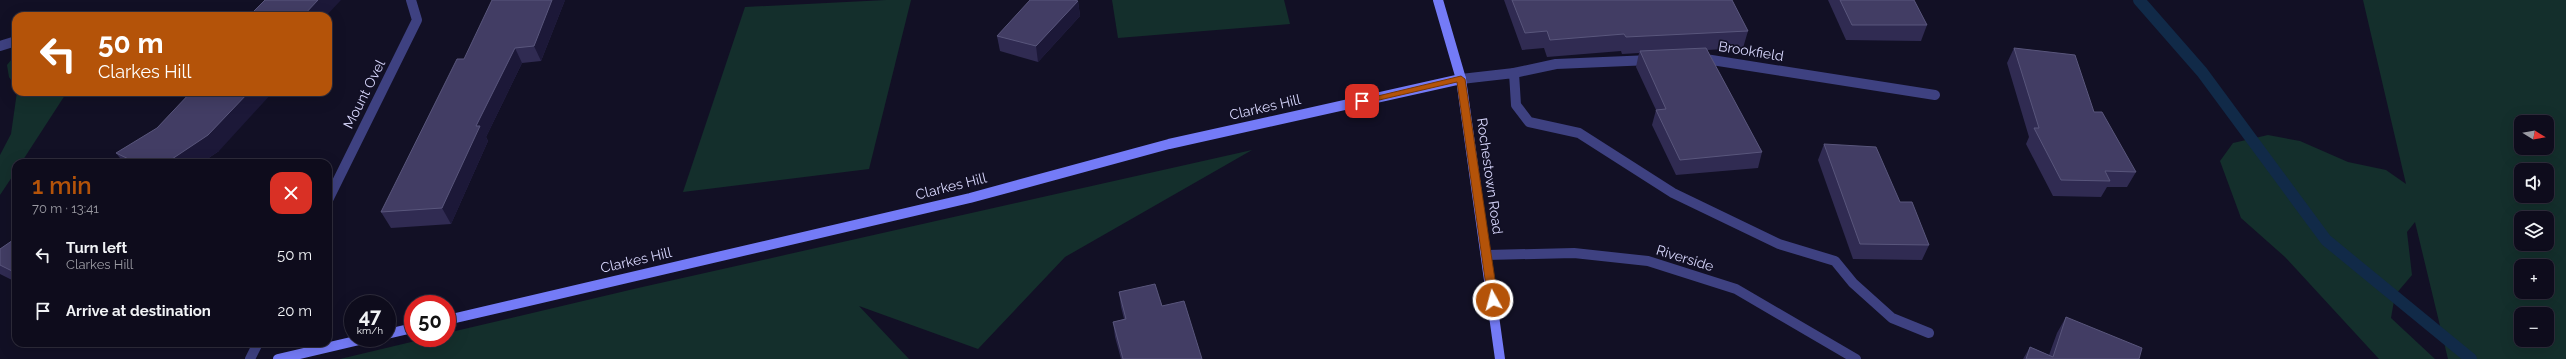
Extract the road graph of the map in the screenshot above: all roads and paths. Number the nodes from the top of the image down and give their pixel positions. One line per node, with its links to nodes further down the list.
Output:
1 (411, 0): 10 (street, Mount Ovel)
2 (1438, 0): 8 (street, Rochestown Road)
3 (12, 42): 4 (street)
4 (0, 46)
5 (1686, 58): 9 (street, Brookfield)
6 (1663, 59): 7 (street)
7 (1514, 73): 8 (street); 13 (street)
8 (1461, 79): 11 (street, Rochestown Road); 12 (street, Clarkes Hill)
9 (1935, 95)
10 (332, 192)
11 (1487, 255): 20 (street, Rochestown Road); 21 (street, Riverside)
12 (456, 318)
13 (1929, 333)
14 (344, 344): 15 (street)
15 (332, 346)
16 (256, 347): 18 (street)
17 (329, 347): 19 (street)
18 (250, 359)
19 (278, 359)
20 (1500, 359)
21 (1856, 359)

